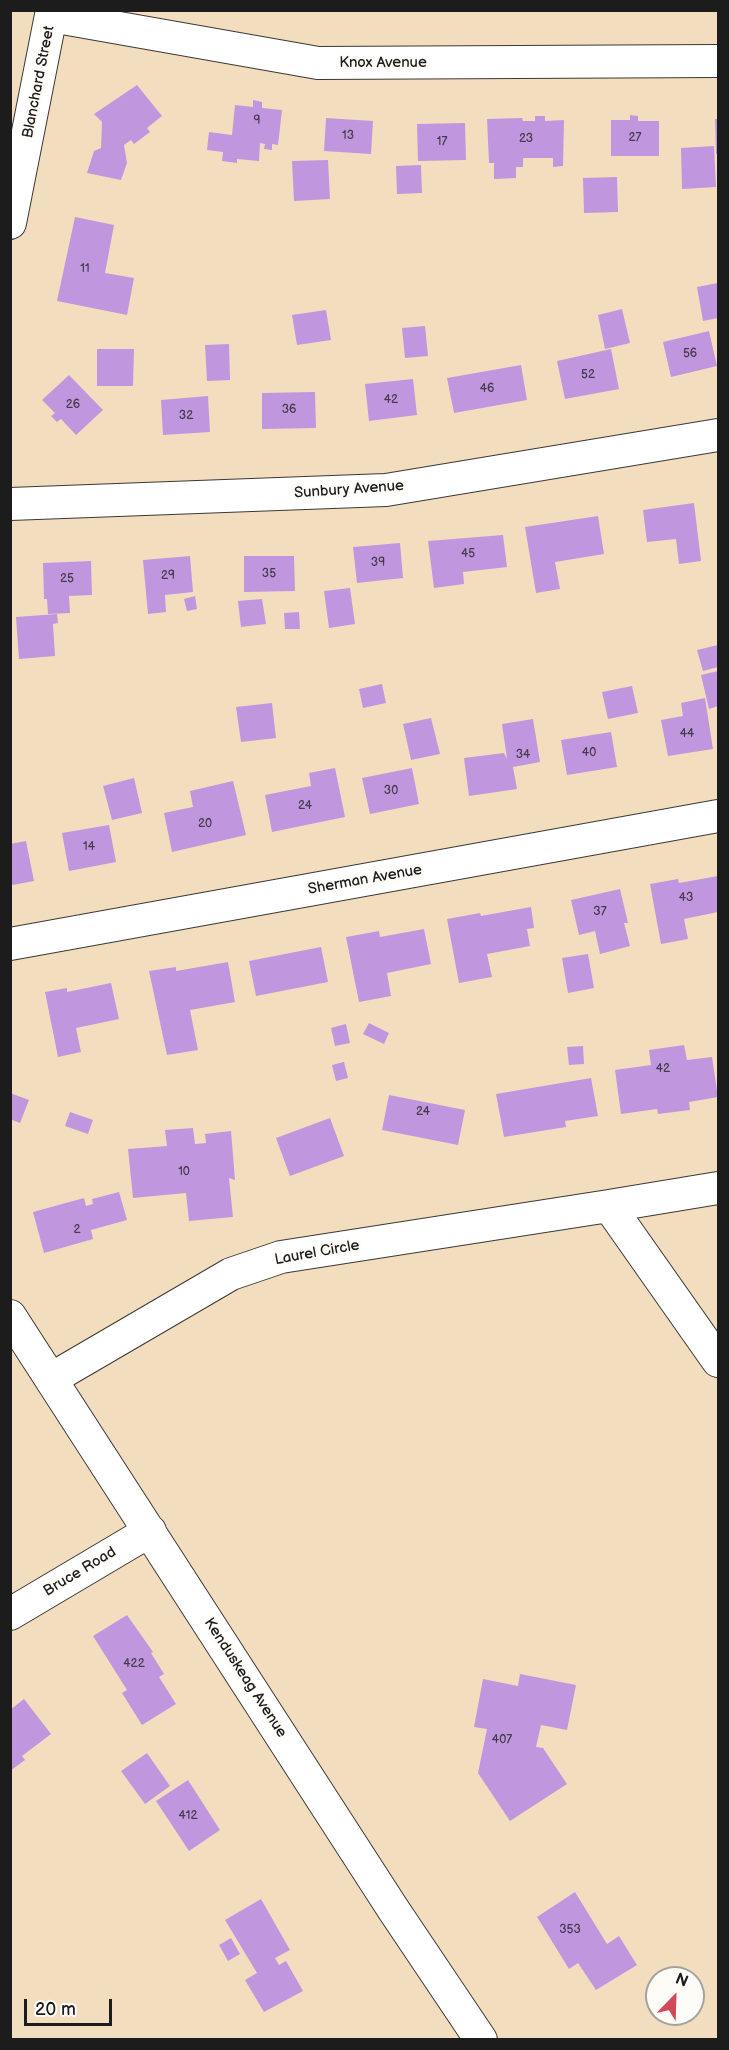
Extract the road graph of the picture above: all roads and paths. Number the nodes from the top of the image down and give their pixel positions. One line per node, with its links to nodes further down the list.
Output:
1 (52, 13): 2 (street, Knox Avenue); 3 (street, Blanchard Street)
2 (718, 61)
3 (10, 223)
4 (718, 435): 5 (street, Sunbury Avenue)
5 (10, 504)
6 (718, 816): 7 (street, Sherman Avenue)
7 (10, 944)
8 (718, 1188): 9 (street, Laurel Circle)
9 (609, 1206): 11 (street); 12 (street, Laurel Circle)
10 (10, 1316): 12 (street, Kenduskeag Avenue)
11 (718, 1361)
12 (51, 1379): 13 (street, Kenduskeag Avenue)
13 (150, 1531): 14 (street, Bruce Road); 15 (street, Kenduskeag Avenue)
14 (10, 1614)
15 (481, 2040)

